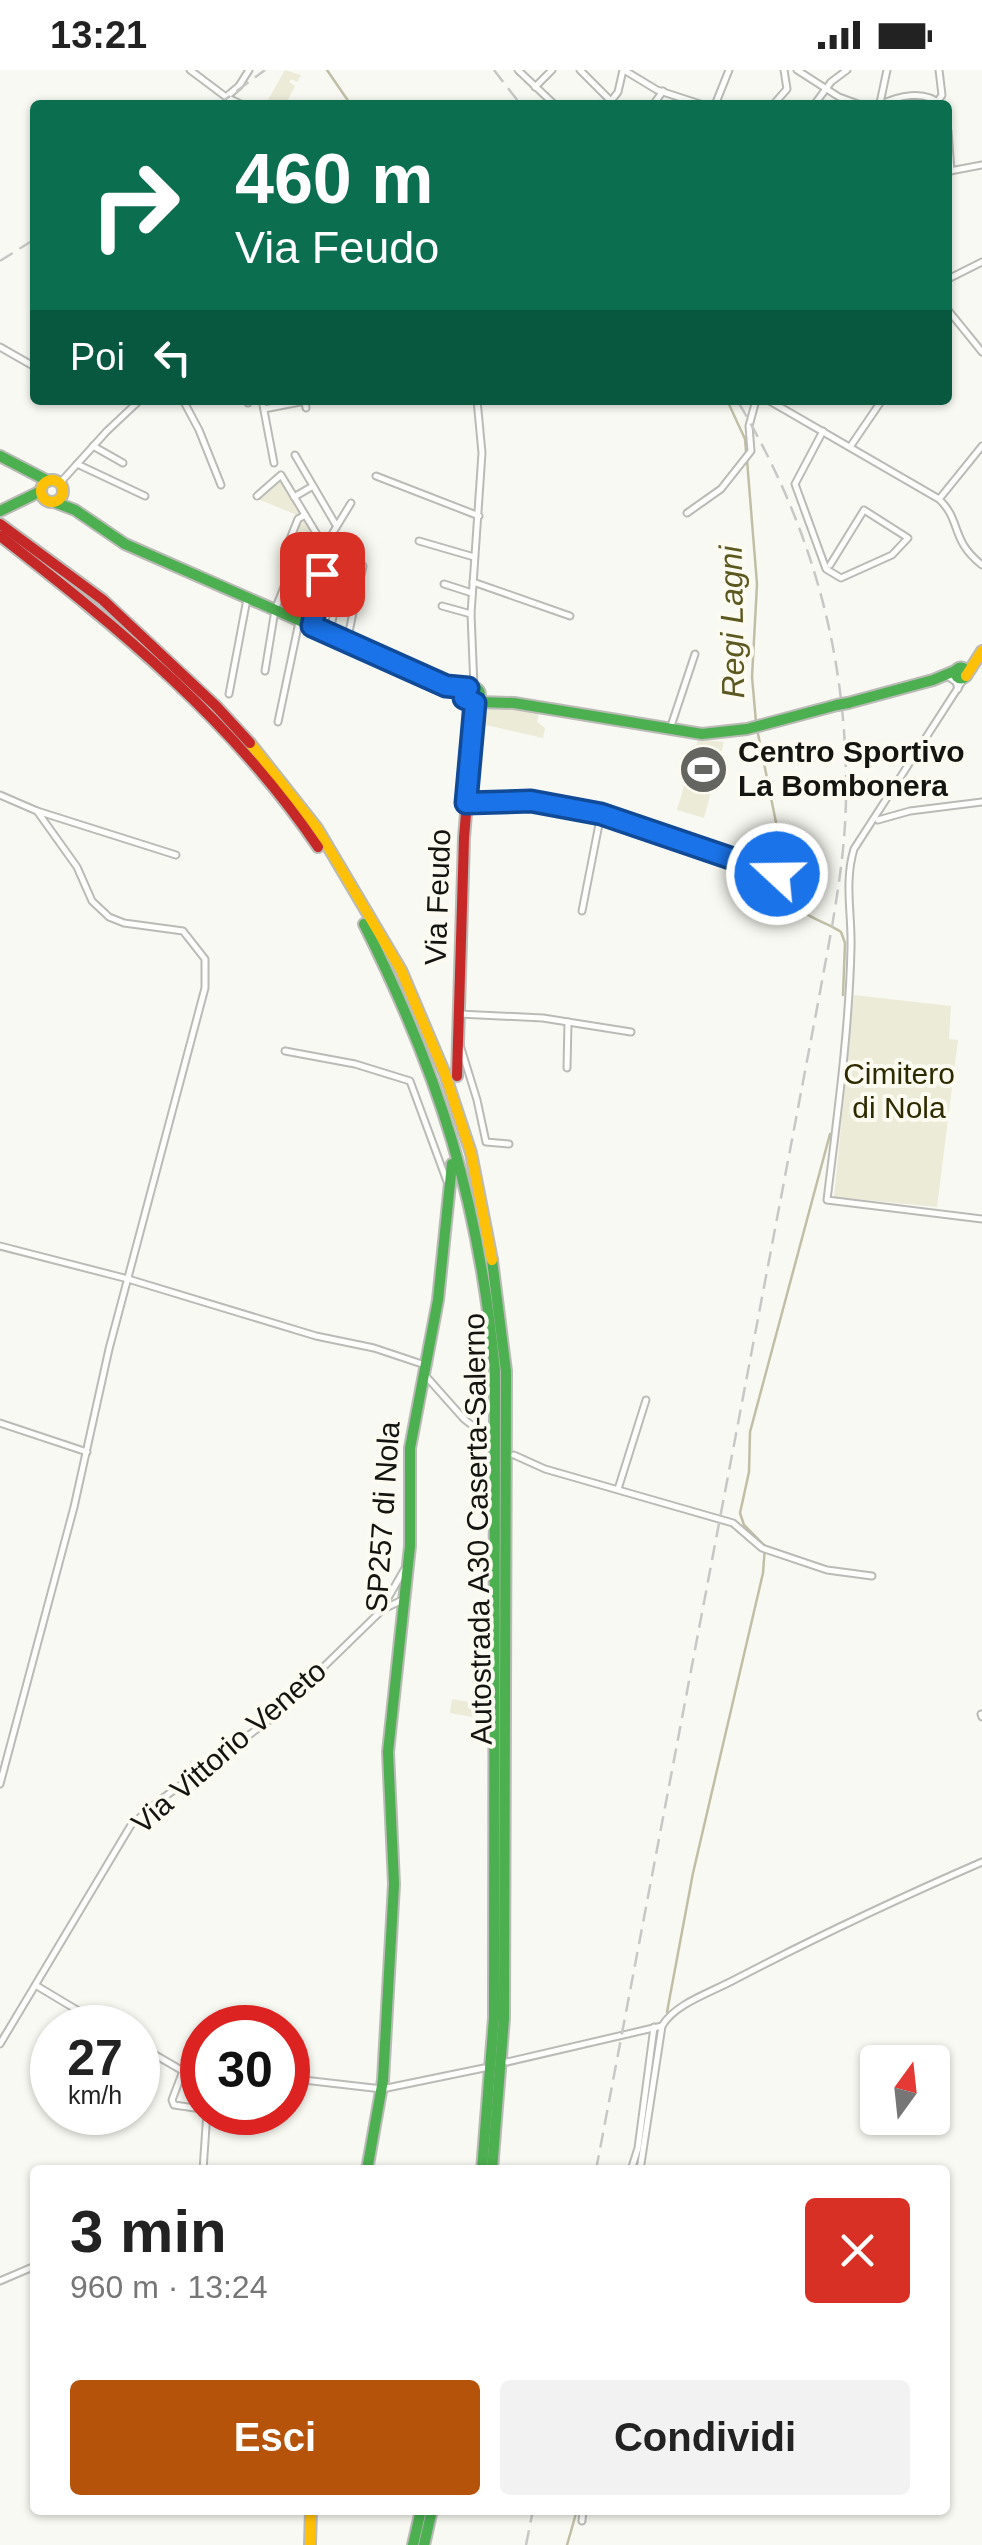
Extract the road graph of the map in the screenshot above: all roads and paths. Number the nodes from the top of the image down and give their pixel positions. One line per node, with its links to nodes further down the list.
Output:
1 (190, 70): 16 (street)
2 (250, 70): 16 (street)
3 (518, 70): 13 (street)
4 (552, 70): 13 (street)
5 (580, 70): 19 (street)
6 (624, 70): 15 (street); 20 (street)
7 (728, 70): 23 (street)
8 (784, 70): 24 (street)
9 (797, 70): 14 (street)
10 (847, 70): 14 (street)
11 (887, 70): 27 (street)
12 (939, 70): 30 (street)
13 (535, 87): 18 (street)
14 (826, 88): 25 (street); 26 (street)
15 (663, 91): 21 (street); 22 (street)
16 (226, 97): 17 (street)
17 (232, 100)
18 (549, 100)
19 (610, 100)
20 (614, 100)
21 (657, 100)
22 (689, 100)
23 (717, 100)
24 (777, 100)
25 (818, 100)
26 (851, 100)
27 (881, 100)
28 (895, 100): 29 (street)
29 (936, 100)
30 (940, 100)
31 (982, 165): 32 (street)
32 (952, 170)
33 (982, 262): 34 (street)
34 (952, 277)
35 (952, 315): 37 (street)
36 (0, 347): 38 (street)
37 (982, 352)
38 (30, 364)
39 (135, 405): 51 (street)
40 (186, 405): 60 (street)
41 (263, 405): 49 (street)
42 (284, 405): 49 (street)
43 (306, 405): 48 (street)
44 (477, 405): 71 (street, Via Feudo)
45 (755, 405): 69 (street)
46 (777, 405): 50 (street)
47 (879, 405): 52 (street)
48 (306, 408)
49 (264, 409): 57 (street)
50 (823, 431): 52 (street); 80 (street)
51 (93, 446): 56 (street); 58 (street)
52 (850, 446): 66 (street)
53 (982, 446): 66 (street)
54 (295, 454): 61 (street)
55 (0, 456): 62 (main road)
56 (123, 462)
57 (274, 463)
58 (78, 464): 62 (street); 63 (street)
59 (376, 476): 71 (street)
60 (222, 485)
61 (313, 486): 65 (street); 73 (street)
62 (50, 491): 68 (main road); 87 (main road)
63 (145, 496)
64 (257, 496): 65 (street)
65 (294, 497): 70 (street)
66 (939, 499): 81 (street)
67 (351, 503): 73 (street)
68 (0, 512)
69 (687, 513)
70 (305, 514): 75 (street); 77 (street)
71 (479, 516): 78 (street, Via Feudo)
72 (0, 524): 157 (main road, Autostrada A30 Caserta-Salerno)
73 (337, 526): 77 (street)
74 (0, 536): 156 (main road, Autostrada A30 Caserta-Salerno)
75 (290, 538)
76 (419, 540): 78 (street)
77 (325, 548): 93 (street)
78 (475, 558): 83 (street, Via Feudo)
79 (302, 562): 89 (street)
80 (830, 565)
81 (982, 565)
82 (362, 566): 95 (street)
83 (473, 582): 86 (street, Via Feudo); 91 (street)
84 (340, 583): 94 (street)
85 (444, 584): 86 (street)
86 (472, 593): 90 (street, Via Feudo)
87 (247, 598): 89 (main road); 101 (street)
88 (442, 606): 90 (street)
89 (276, 610): 92 (main road); 98 (street)
90 (471, 614): 102 (street, Via Feudo)
91 (570, 616)
92 (300, 621): 93 (main road); 103 (street)
93 (312, 626): 94 (main road)
94 (329, 634): 95 (main road)
95 (346, 642): 102 (main road)
96 (982, 650): 99 (main road)
97 (695, 654): 104 (street)
98 (265, 671)
99 (960, 674): 100 (street); 100 (street); 104 (main road)
100 (958, 692): 110 (street)
101 (229, 694)
102 (473, 696): 104 (main road); 107 (main road, Via Feudo)
103 (278, 722)
104 (670, 729)
105 (0, 795): 108 (street)
106 (982, 802): 110 (street)
107 (466, 803): 109 (street); 114 (main road, Via Feudo)
108 (37, 811): 111 (street); 126 (street)
109 (601, 814): 112 (street); 113 (street)
110 (875, 821): 124 (street)
111 (176, 854)
112 (777, 874)
113 (582, 911)
114 (459, 1014): 115 (street); 117 (main road, Via Feudo)
115 (568, 1022): 116 (street); 119 (street)
116 (631, 1032)
117 (458, 1042): 120 (main road, Via Feudo); 121 (street)
118 (285, 1050): 123 (street)
119 (567, 1068)
120 (457, 1076)
121 (509, 1144)
122 (452, 1164): 123 (main road, SP257 di Nola)
123 (450, 1190): 127 (main road, SP257 di Nola)
124 (982, 1219)
125 (0, 1246): 126 (street)
126 (128, 1279): 127 (street); 131 (street)
127 (425, 1369): 130 (street); 134 (main road, SP257 di Nola)
128 (646, 1400): 133 (street)
129 (0, 1423): 131 (street)
130 (492, 1441)
131 (87, 1452): 140 (street)
132 (514, 1455): 133 (street)
133 (618, 1489): 135 (street)
134 (408, 1563): 136 (main road, SP257 di Nola); 138 (street, Via Vittorio Veneto)
135 (872, 1576)
136 (402, 1600): 137 (street); 139 (main road, SP257 di Nola)
137 (389, 1607): 138 (street); 139 (street)
138 (380, 1612): 142 (street, Via Vittorio Veneto)
139 (400, 1615): 151 (main road, SP257 di Nola)
140 (0, 1784)
141 (982, 1862): 145 (street)
142 (37, 1986): 143 (street); 146 (street, Via Vittorio Veneto)
143 (69, 2005)
144 (654, 2026): 145 (street); 147 (street); 158 (street)
145 (662, 2026): 159 (street)
146 (0, 2044)
147 (506, 2062)
148 (484, 2068): 151 (street)
149 (180, 2079): 152 (street)
150 (310, 2081): 151 (street)
151 (382, 2090): 155 (main road, SP257 di Nola)
152 (180, 2106)
153 (204, 2135): 154 (street)
154 (203, 2165)
155 (368, 2165)
156 (482, 2165)
157 (492, 2165)
158 (633, 2165)
159 (641, 2165)
160 (30, 2268): 161 (street)
161 (0, 2282)
162 (311, 2515): 167 (main road)
163 (420, 2515): 168 (main road)
164 (431, 2515): 169 (main road)
165 (583, 2515): 166 (street)
166 (582, 2521)
167 (310, 2545)
168 (413, 2545)
169 (424, 2545)

